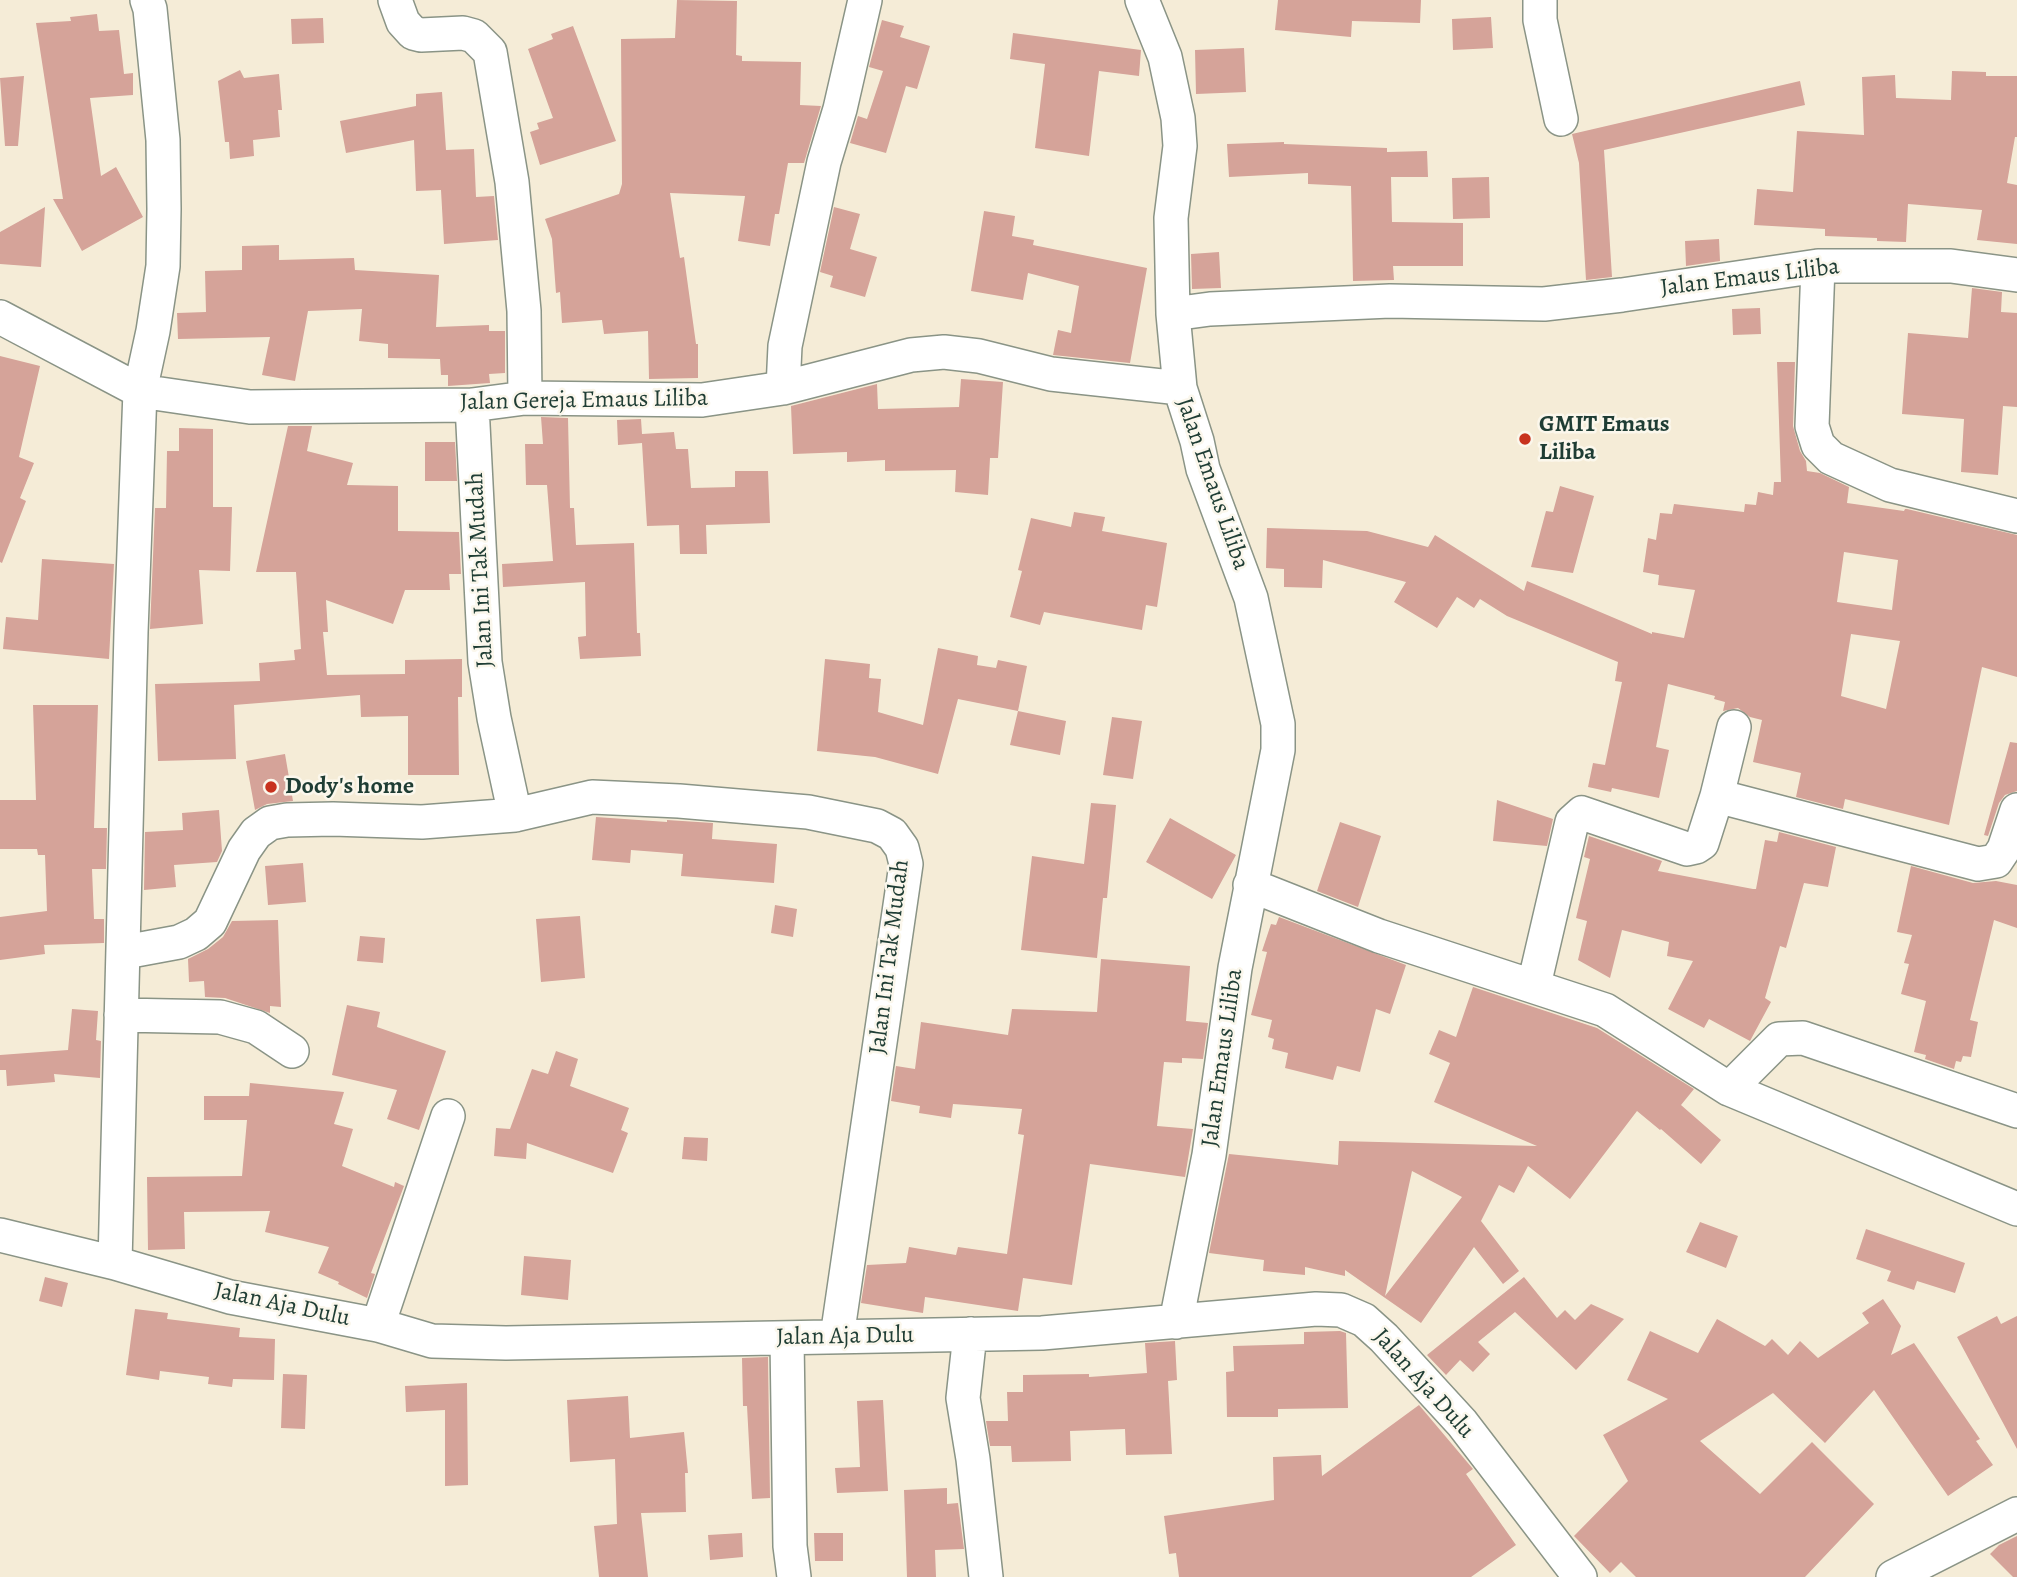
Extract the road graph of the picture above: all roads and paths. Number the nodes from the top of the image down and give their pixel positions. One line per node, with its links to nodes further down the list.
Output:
1 (147, 0): 13 (street)
2 (395, 0): 14 (street)
3 (865, 0): 11 (street)
4 (1142, 0): 9 (street)
5 (1540, 0): 6 (street)
6 (1561, 119)
7 (1818, 266): 8 (street, Jalan Emaus Liliba); 9 (street, Jalan Emaus Liliba); 16 (street)
8 (2017, 275)
9 (1173, 314): 12 (street, Jalan Emaus Liliba)
10 (0, 317): 13 (street, Jalan Gereja Emaus Liliba)
11 (783, 388): 12 (street, Jalan Gereja Emaus Liliba); 14 (street, Jalan Gereja Emaus Liliba)
12 (1180, 388): 21 (street, Jalan Emaus Liliba)
13 (140, 391): 15 (street, Jalan Gereja Emaus Liliba); 22 (street)
14 (525, 398): 15 (street, Jalan Gereja Emaus Liliba)
15 (472, 405): 20 (street, Jalan Ini Tak Mudah)
16 (2017, 516)
17 (1734, 727): 18 (street)
18 (1717, 796): 19 (street); 23 (street)
19 (2017, 810)
20 (515, 815): 22 (street, Jalan Ini Tak Mudah); 35 (street, Jalan Ini Tak Mudah)
21 (1250, 885): 23 (street); 32 (street, Jalan Emaus Liliba)
22 (125, 952): 24 (street)
23 (1534, 985): 26 (street)
24 (121, 1015): 25 (street); 31 (street)
25 (292, 1051)
26 (1729, 1089): 27 (street); 29 (street)
27 (2017, 1111)
28 (449, 1116): 33 (street)
29 (2017, 1209)
30 (0, 1235): 31 (street, Jalan Aja Dulu)
31 (115, 1263): 33 (street, Jalan Aja Dulu)
32 (1176, 1322): 34 (street, Jalan Aja Dulu); 40 (street, Jalan Aja Dulu)
33 (378, 1325): 36 (street, Jalan Aja Dulu)
34 (970, 1334): 35 (street, Jalan Aja Dulu); 39 (street)
35 (836, 1337): 36 (street, Jalan Aja Dulu)
36 (787, 1339): 38 (street)
37 (2017, 1514): 41 (street)
38 (794, 1577)
39 (986, 1577)
40 (1580, 1577)
41 (1893, 1577)

